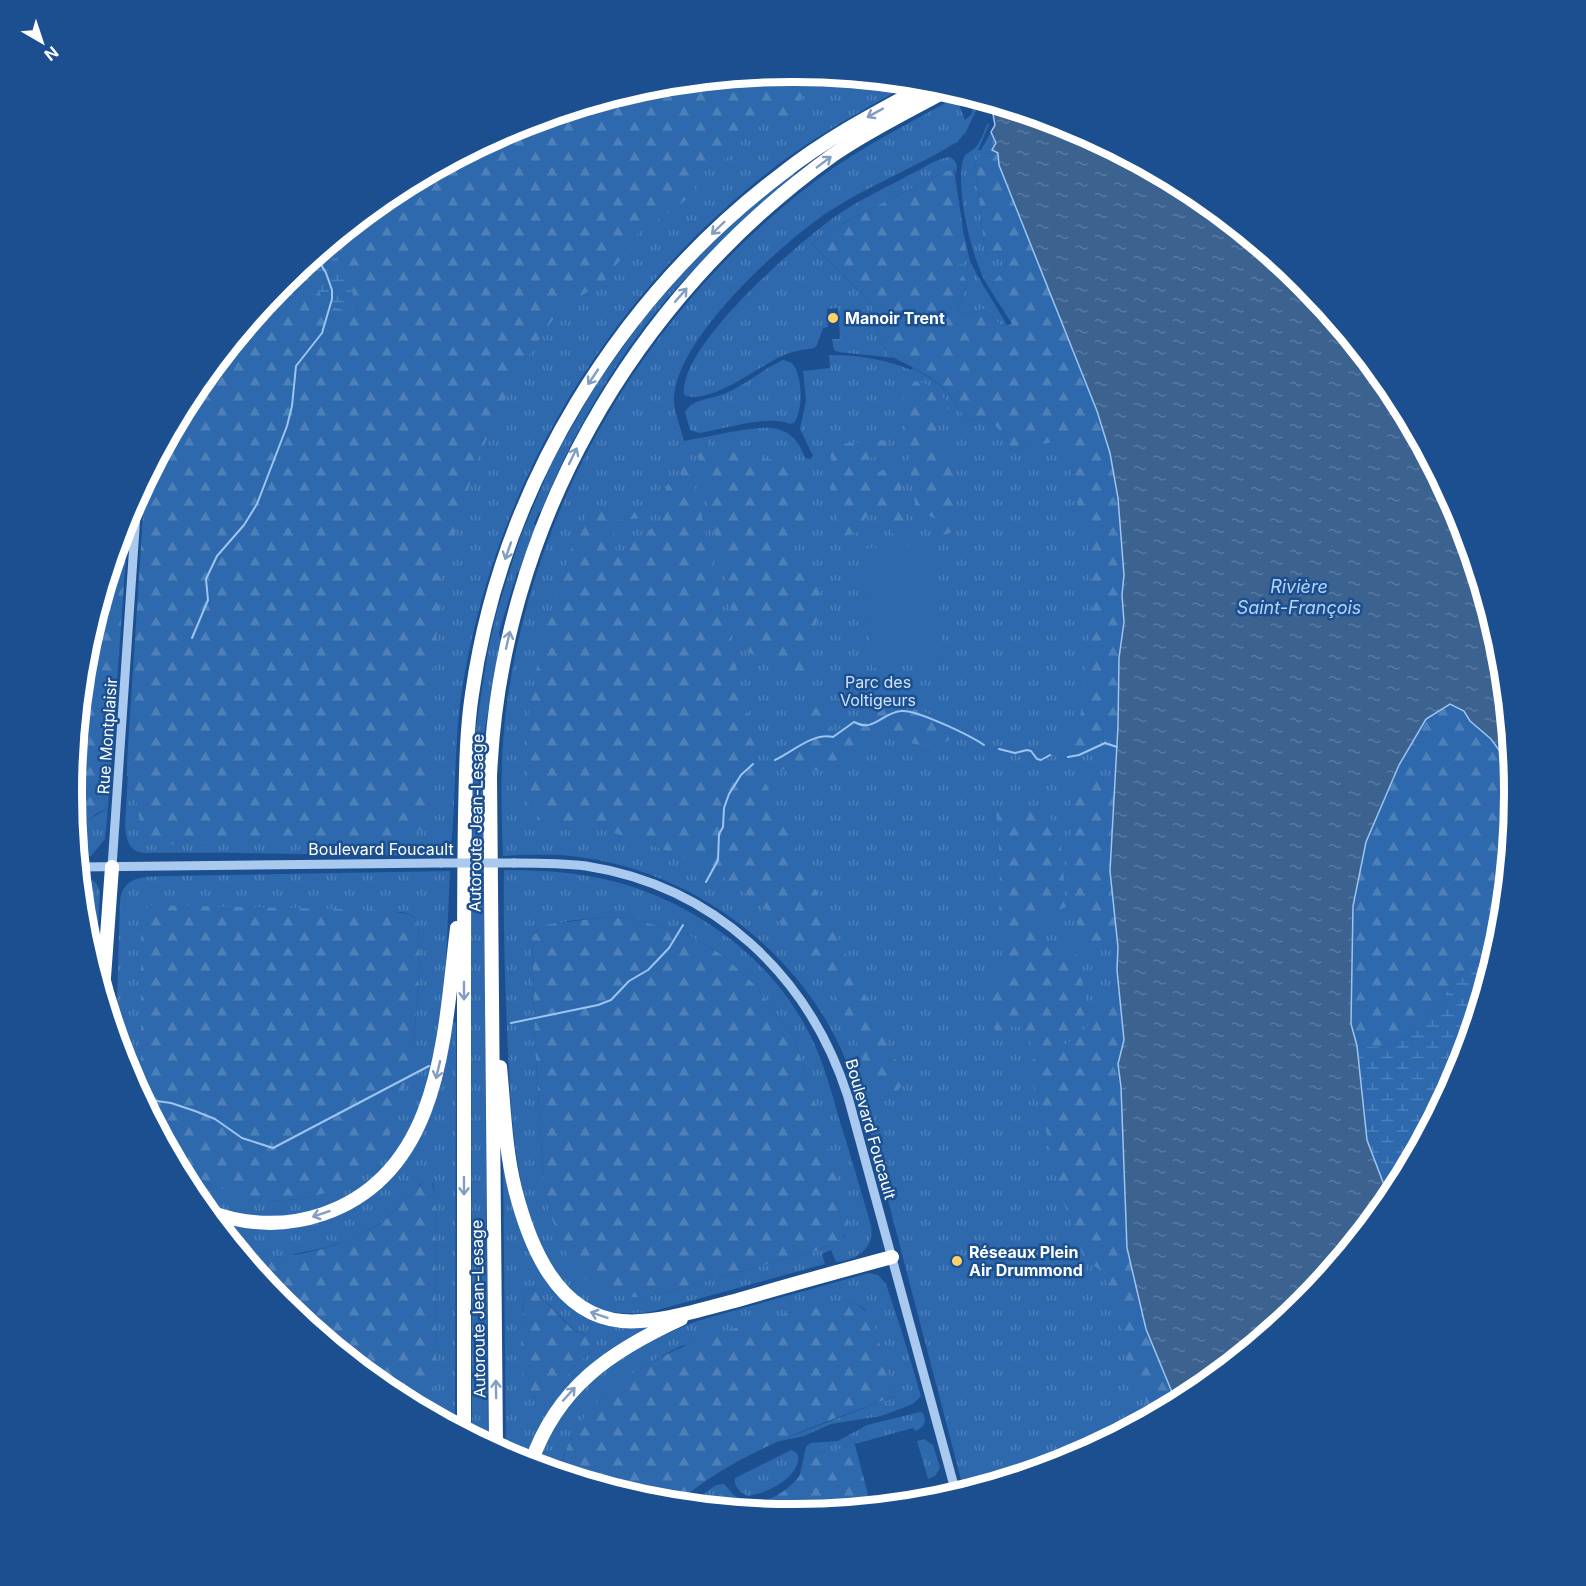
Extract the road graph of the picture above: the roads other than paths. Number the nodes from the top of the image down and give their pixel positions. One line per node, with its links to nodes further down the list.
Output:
1 (912, 93): 6 (highway, Autoroute Jean-Lesage, one-way to 6)
2 (935, 97): 8 (highway, Autoroute Jean-Lesage, one-way to 2)
3 (134, 529): 5 (street, Rue Montplaisir)
4 (87, 867): 5 (street, Boulevard Foucault)
5 (112, 867): 7 (highway); 10 (street, Boulevard Foucault, bridge)
6 (465, 869): 9 (highway, one-way to 9); 12 (highway, Autoroute Jean-Lesage, one-way to 12)
7 (105, 968)
8 (491, 982): 11 (highway, one-way to 8); 13 (highway, Autoroute Jean-Lesage, one-way to 8)
9 (221, 1214)
10 (892, 1257): 11 (highway); 15 (street, Boulevard Foucault)
11 (699, 1310): 14 (highway, one-way to 11)
12 (464, 1422)
13 (496, 1438)
14 (534, 1454)
15 (954, 1485)

